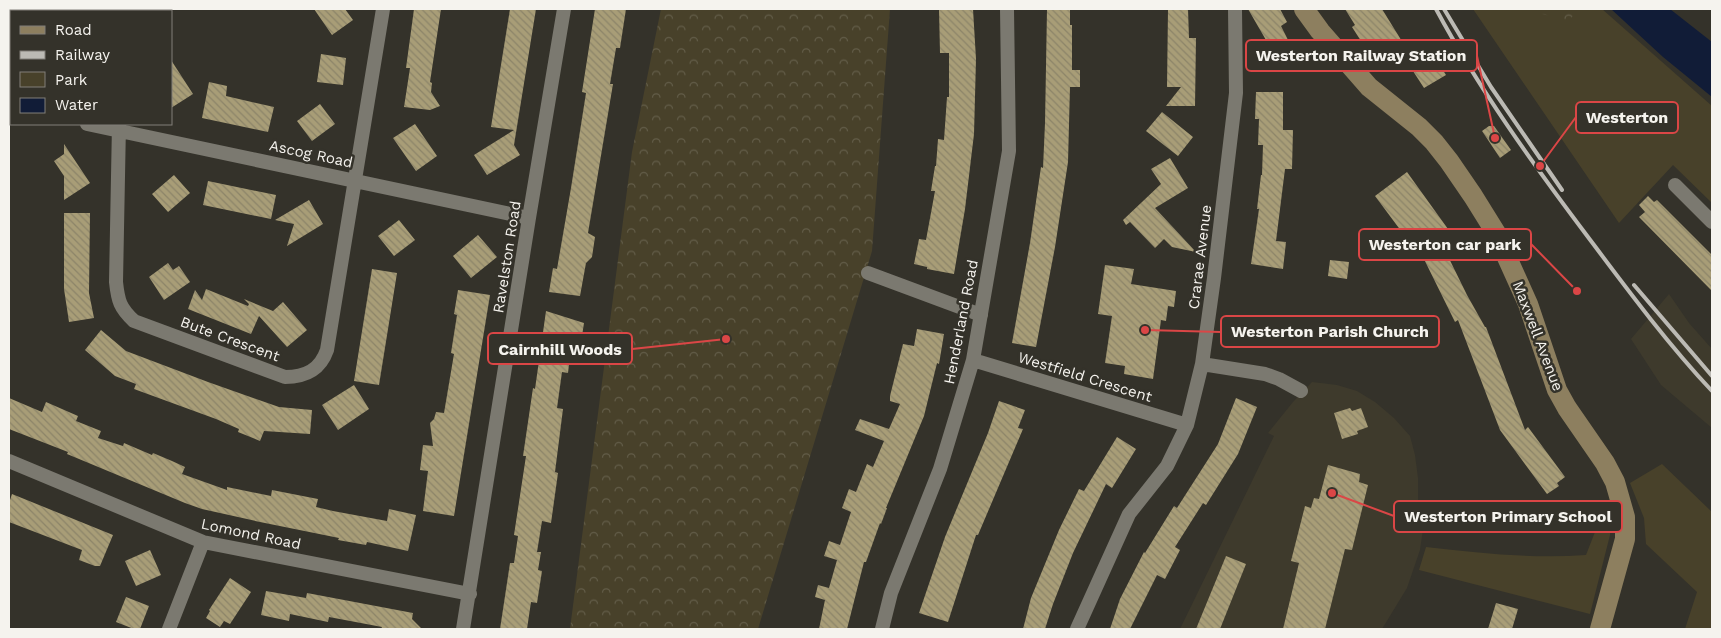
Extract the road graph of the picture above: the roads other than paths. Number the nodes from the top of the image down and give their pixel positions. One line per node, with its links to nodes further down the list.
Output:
1 (383, 9): 8 (street, Bute Crescent)
2 (564, 9): 10 (street, Ravelston Road)
3 (1007, 9): 13 (street, Henderland Road)
4 (1235, 9): 15 (street, Crarae Avenue)
5 (1304, 9): 25 (street, Maxwell Avenue)
6 (98, 125): 7 (street, Ascog Road)
7 (119, 127): 8 (street, Ascog Road); 8 (street, Bute Crescent)
8 (355, 180): 10 (street, Ascog Road)
9 (1675, 185): 11 (street)
10 (529, 218): 20 (street, Ravelston Road)
11 (1712, 222)
12 (868, 273): 13 (street)
13 (980, 315): 14 (street, Henderland Road)
14 (973, 360): 17 (street, Westfield Crescent); 23 (street, Henderland Road)
15 (1202, 364): 16 (street); 17 (street, Crarae Avenue)
16 (1301, 391)
17 (1187, 426): 24 (street, Crarae Avenue)
18 (9, 461): 19 (street, Lomond Road)
19 (203, 542): 20 (street, Lomond Road); 21 (street)
20 (470, 594): 22 (street, Ravelston Road)
21 (169, 629)
22 (464, 629)
23 (882, 629)
24 (1077, 629)
25 (1600, 629)

